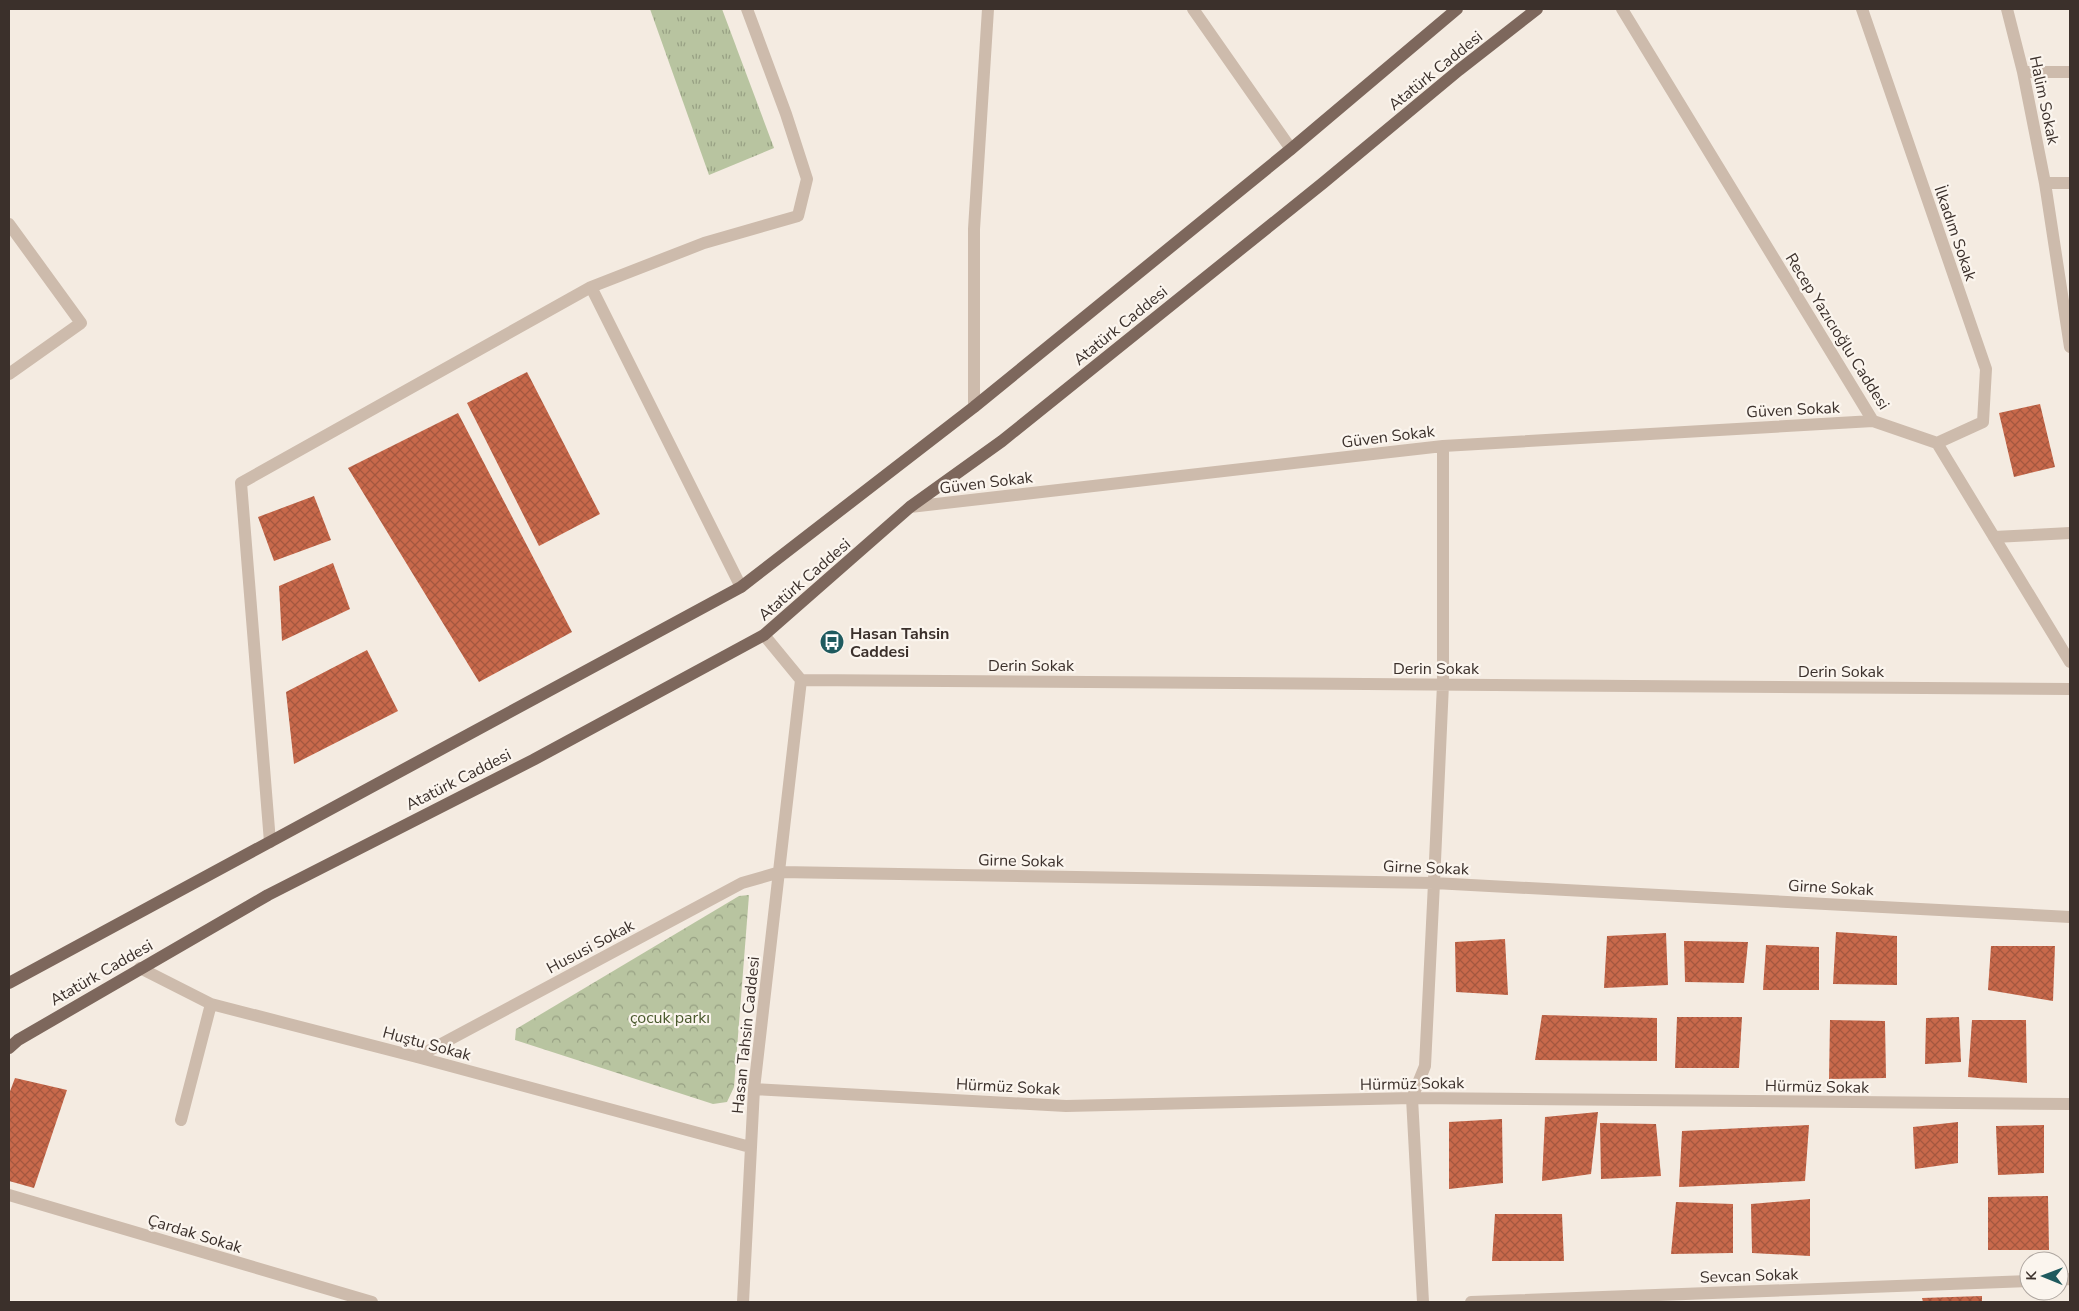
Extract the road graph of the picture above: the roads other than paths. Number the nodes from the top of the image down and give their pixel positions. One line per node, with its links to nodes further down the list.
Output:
1 (747, 9): 15 (street)
2 (988, 9): 18 (street)
3 (1193, 9): 11 (street)
4 (1455, 9): 11 (main road)
5 (1537, 9): 22 (main road, Atatürk Caddesi)
6 (1622, 9): 19 (street, Recep Yazıcıoğlu Caddesi)
7 (1862, 9): 20 (street, İlkadım Sokak)
8 (2007, 9): 9 (street, Halim Sokak)
9 (2023, 72): 10 (street); 12 (street, Halim Sokak)
10 (2070, 72)
11 (1291, 149): 18 (main road)
12 (2046, 182): 13 (street); 16 (street, Halim Sokak)
13 (2070, 183)
14 (9, 224): 17 (street)
15 (592, 287): 25 (street); 31 (street)
16 (2070, 347)
17 (9, 374)
18 (974, 407): 25 (main road)
19 (1873, 421): 20 (street, Recep Yazıcıoğlu Caddesi); 21 (street, Güven Sokak)
20 (1937, 443): 24 (street)
21 (1443, 446): 22 (street, Güven Sokak); 29 (street)
22 (910, 507): 26 (main road, Atatürk Caddesi)
23 (2070, 533): 24 (street)
24 (1994, 536): 27 (street)
25 (741, 587): 31 (main road)
26 (764, 635): 28 (street); 35 (main road, Atatürk Caddesi)
27 (2070, 662)
28 (801, 680): 29 (street, Derin Sokak); 32 (street, Hasan Tahsin Caddesi)
29 (1444, 684): 30 (street, Derin Sokak); 33 (street)
30 (2070, 689)
31 (270, 842): 36 (main road)
32 (780, 872): 33 (street, Girne Sokak); 39 (street, Hususi Sokak); 40 (street, Hasan Tahsin Caddesi)
33 (1434, 883): 34 (street, Girne Sokak); 41 (street)
34 (2070, 916)
35 (140, 968): 37 (street, Huştu Sokak); 38 (main road, Atatürk Caddesi)
36 (9, 983)
37 (211, 1004): 39 (street, Huştu Sokak); 43 (street)
38 (9, 1048)
39 (418, 1057): 44 (street, Huştu Sokak)
40 (754, 1089): 41 (street, Hürmüz Sokak); 44 (street, Hasan Tahsin Caddesi)
41 (1412, 1098): 42 (street, Hürmüz Sokak); 49 (street)
42 (2070, 1104)
43 (181, 1120)
44 (750, 1147): 48 (street, Hasan Tahsin Caddesi)
45 (9, 1195): 47 (street, Çardak Sokak)
46 (2019, 1281): 50 (street, Sevcan Sokak)
47 (372, 1302)
48 (743, 1302)
49 (1423, 1302)
50 (1471, 1302)

